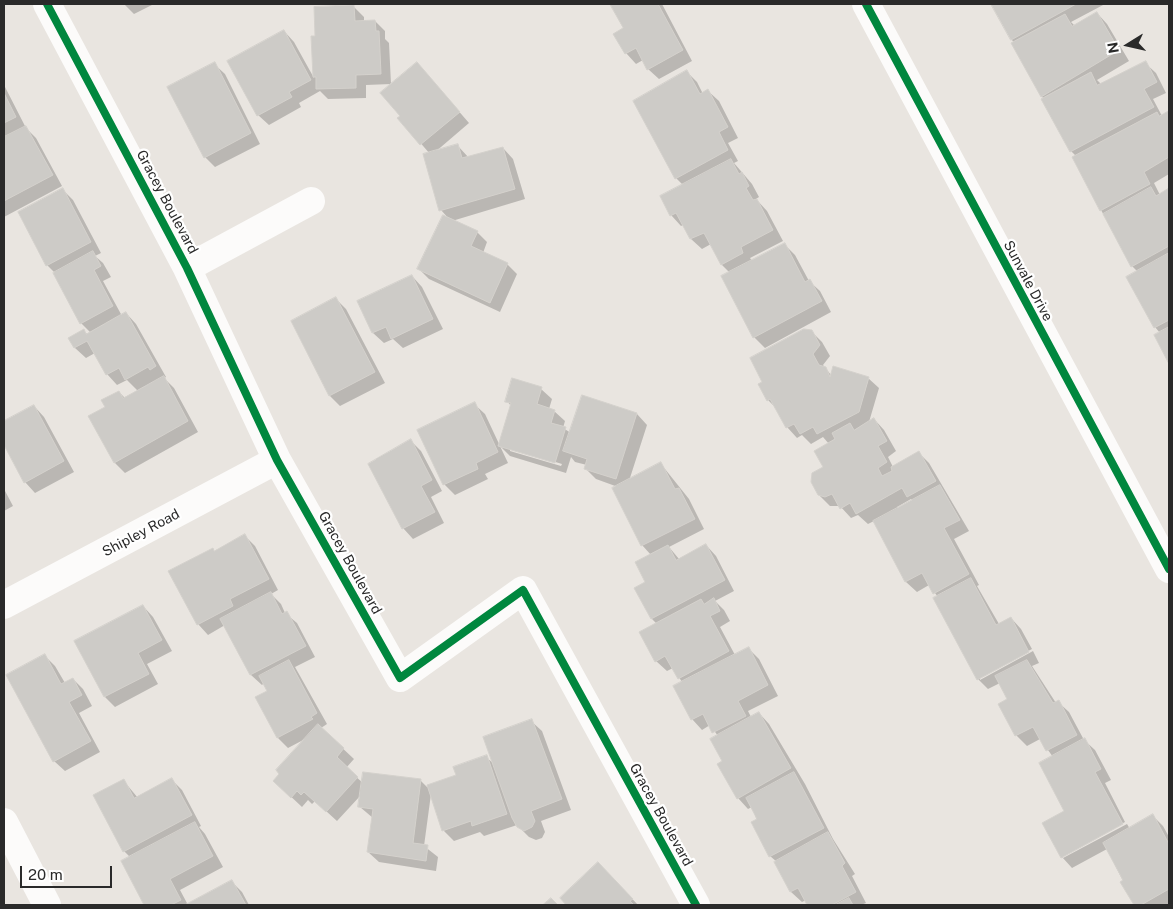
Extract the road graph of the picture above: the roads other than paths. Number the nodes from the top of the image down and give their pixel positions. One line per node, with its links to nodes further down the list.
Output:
1 (47, 4): 4 (street, Gracey Boulevard)
2 (866, 4): 6 (street, Sunvale Drive)
3 (311, 201): 4 (street)
4 (187, 268): 5 (street, Gracey Boulevard)
5 (277, 460): 7 (street, Shipley Road); 10 (street, Gracey Boulevard)
6 (1169, 569)
7 (4, 606)
8 (4, 822): 9 (street)
9 (47, 905)
10 (696, 905)

